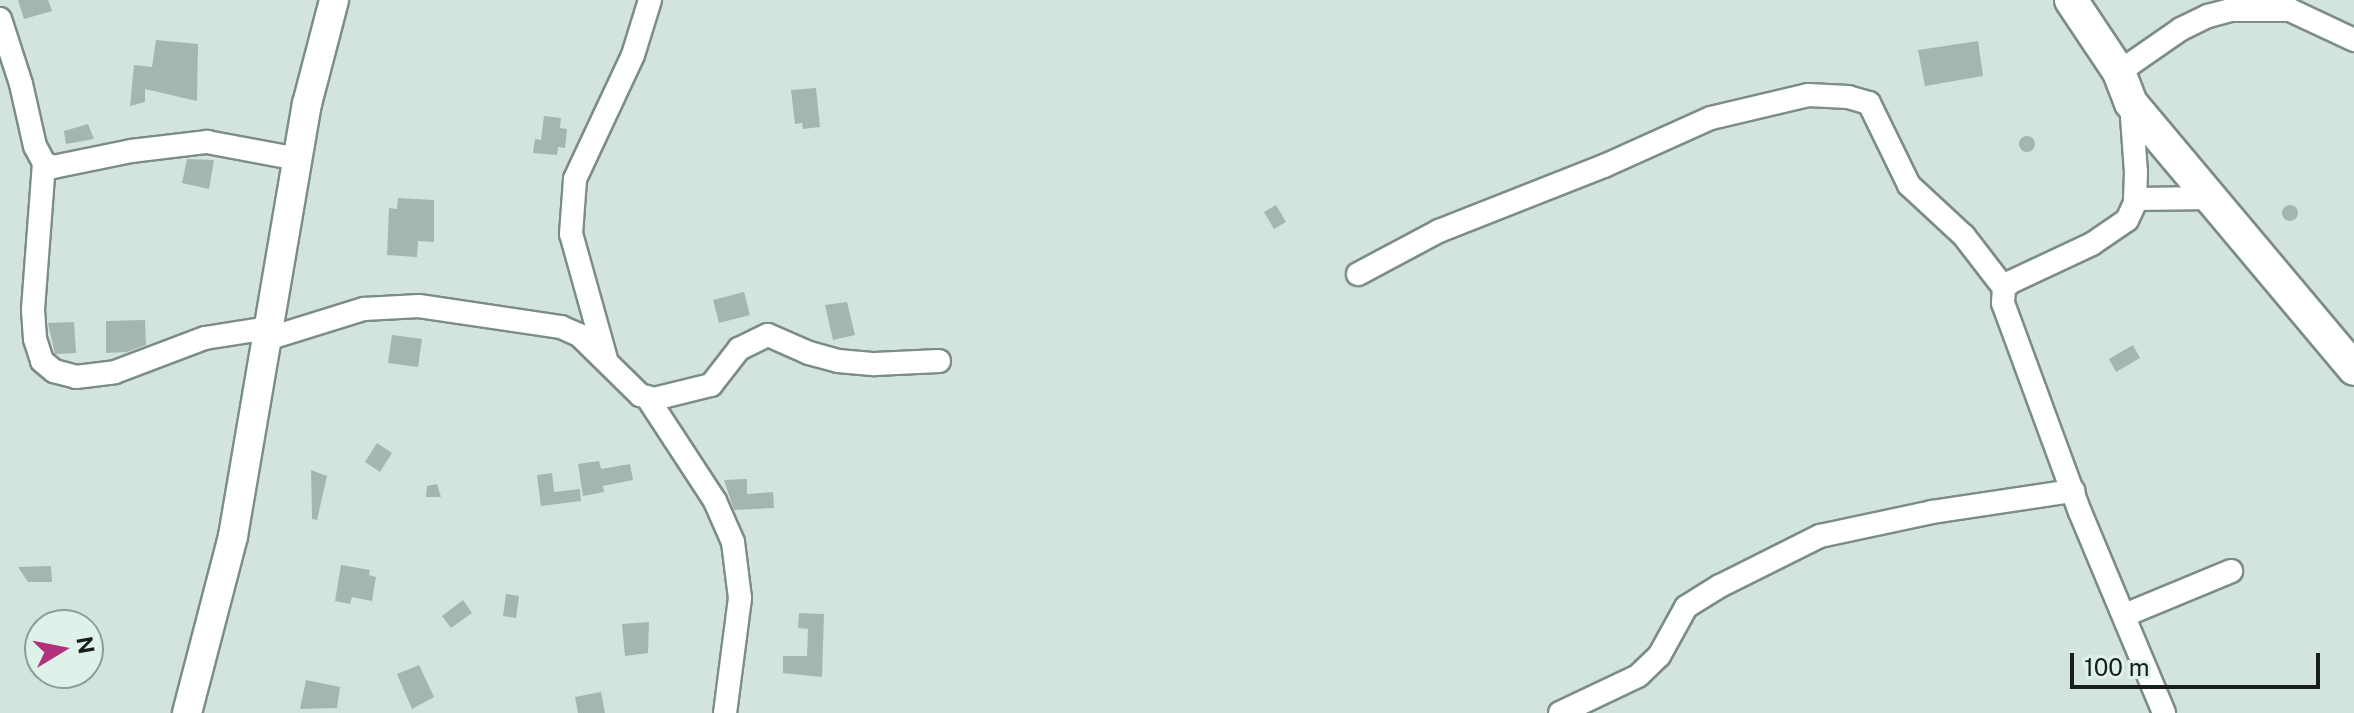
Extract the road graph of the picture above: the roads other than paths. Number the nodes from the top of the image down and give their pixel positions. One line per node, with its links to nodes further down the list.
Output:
1 (334, 0): 8 (main road)
2 (650, 0): 16 (street)
3 (2071, 0): 6 (highway)
4 (0, 19): 9 (street)
5 (2354, 40): 6 (street)
6 (2119, 72): 7 (highway)
7 (2131, 103): 10 (highway); 11 (street)
8 (298, 159): 9 (street); 14 (main road)
9 (44, 163): 14 (street)
10 (2213, 198): 11 (street); 17 (highway)
11 (2135, 199): 13 (street)
12 (1358, 274): 13 (street)
13 (2004, 288): 19 (street)
14 (268, 333): 16 (street); 22 (main road)
15 (939, 361): 18 (street)
16 (608, 364): 18 (street)
17 (2354, 369)
18 (647, 397): 23 (street)
19 (2073, 491): 21 (street); 24 (street)
20 (2231, 571): 21 (street)
21 (2125, 615): 25 (street)
22 (187, 713)
23 (725, 713)
24 (1560, 713)
25 (2164, 713)

